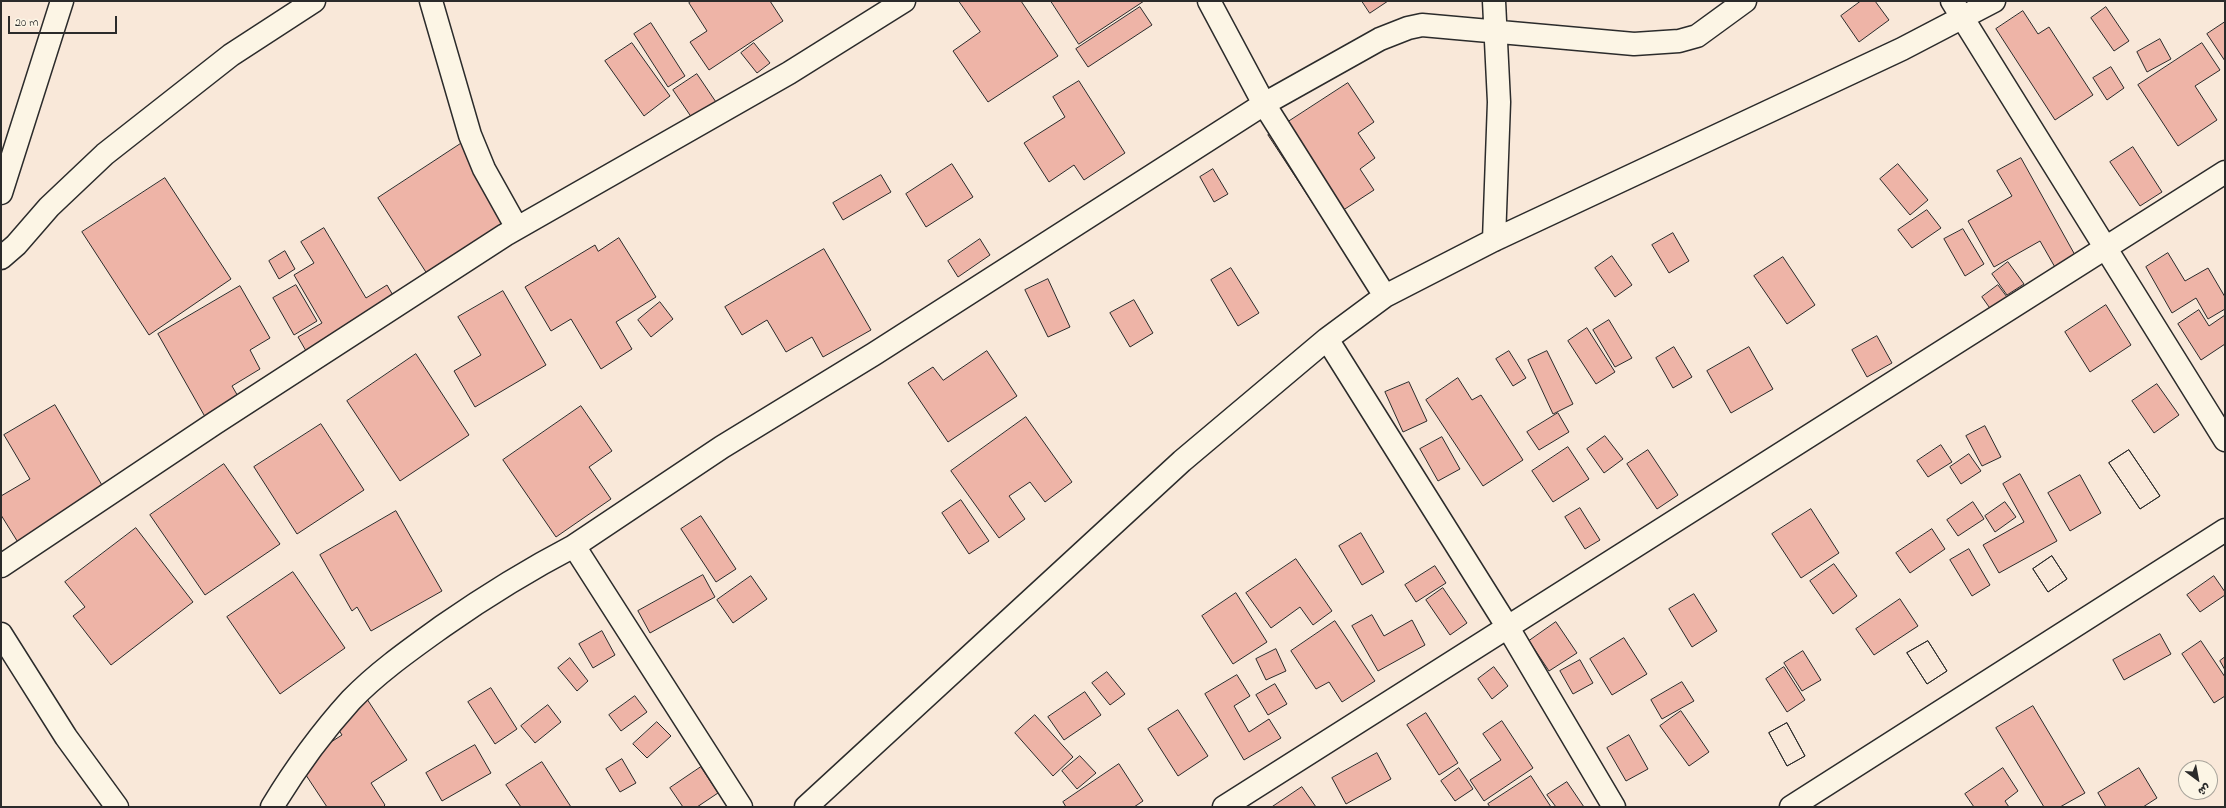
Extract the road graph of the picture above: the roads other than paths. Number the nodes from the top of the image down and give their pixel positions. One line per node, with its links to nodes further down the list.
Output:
1 (62, 1): 13 (street)
2 (314, 1): 17 (street)
3 (431, 1): 14 (street)
4 (904, 1): 14 (street)
5 (1208, 1): 11 (street)
6 (1494, 1): 10 (street)
7 (1745, 1): 10 (street)
8 (1994, 1): 9 (street)
9 (1958, 9): 15 (street); 16 (street)
10 (1495, 33): 11 (street); 15 (street)
11 (1264, 104): 18 (street); 22 (street)
12 (2225, 172): 16 (street)
13 (1, 193)
14 (517, 228): 23 (street)
15 (1494, 240): 18 (street)
16 (2104, 248): 20 (street); 24 (street)
17 (1, 258)
18 (1385, 296): 19 (street)
19 (1327, 339): 24 (street); 30 (street)
20 (2225, 440)
21 (2225, 530): 26 (street)
22 (574, 546): 28 (street); 29 (street)
23 (1, 566)
24 (1507, 626): 31 (street); 32 (street)
25 (1, 634): 27 (street)
26 (1801, 804)
27 (117, 807)
28 (272, 807)
29 (741, 807)
30 (806, 807)
31 (1224, 807)
32 (1614, 807)

